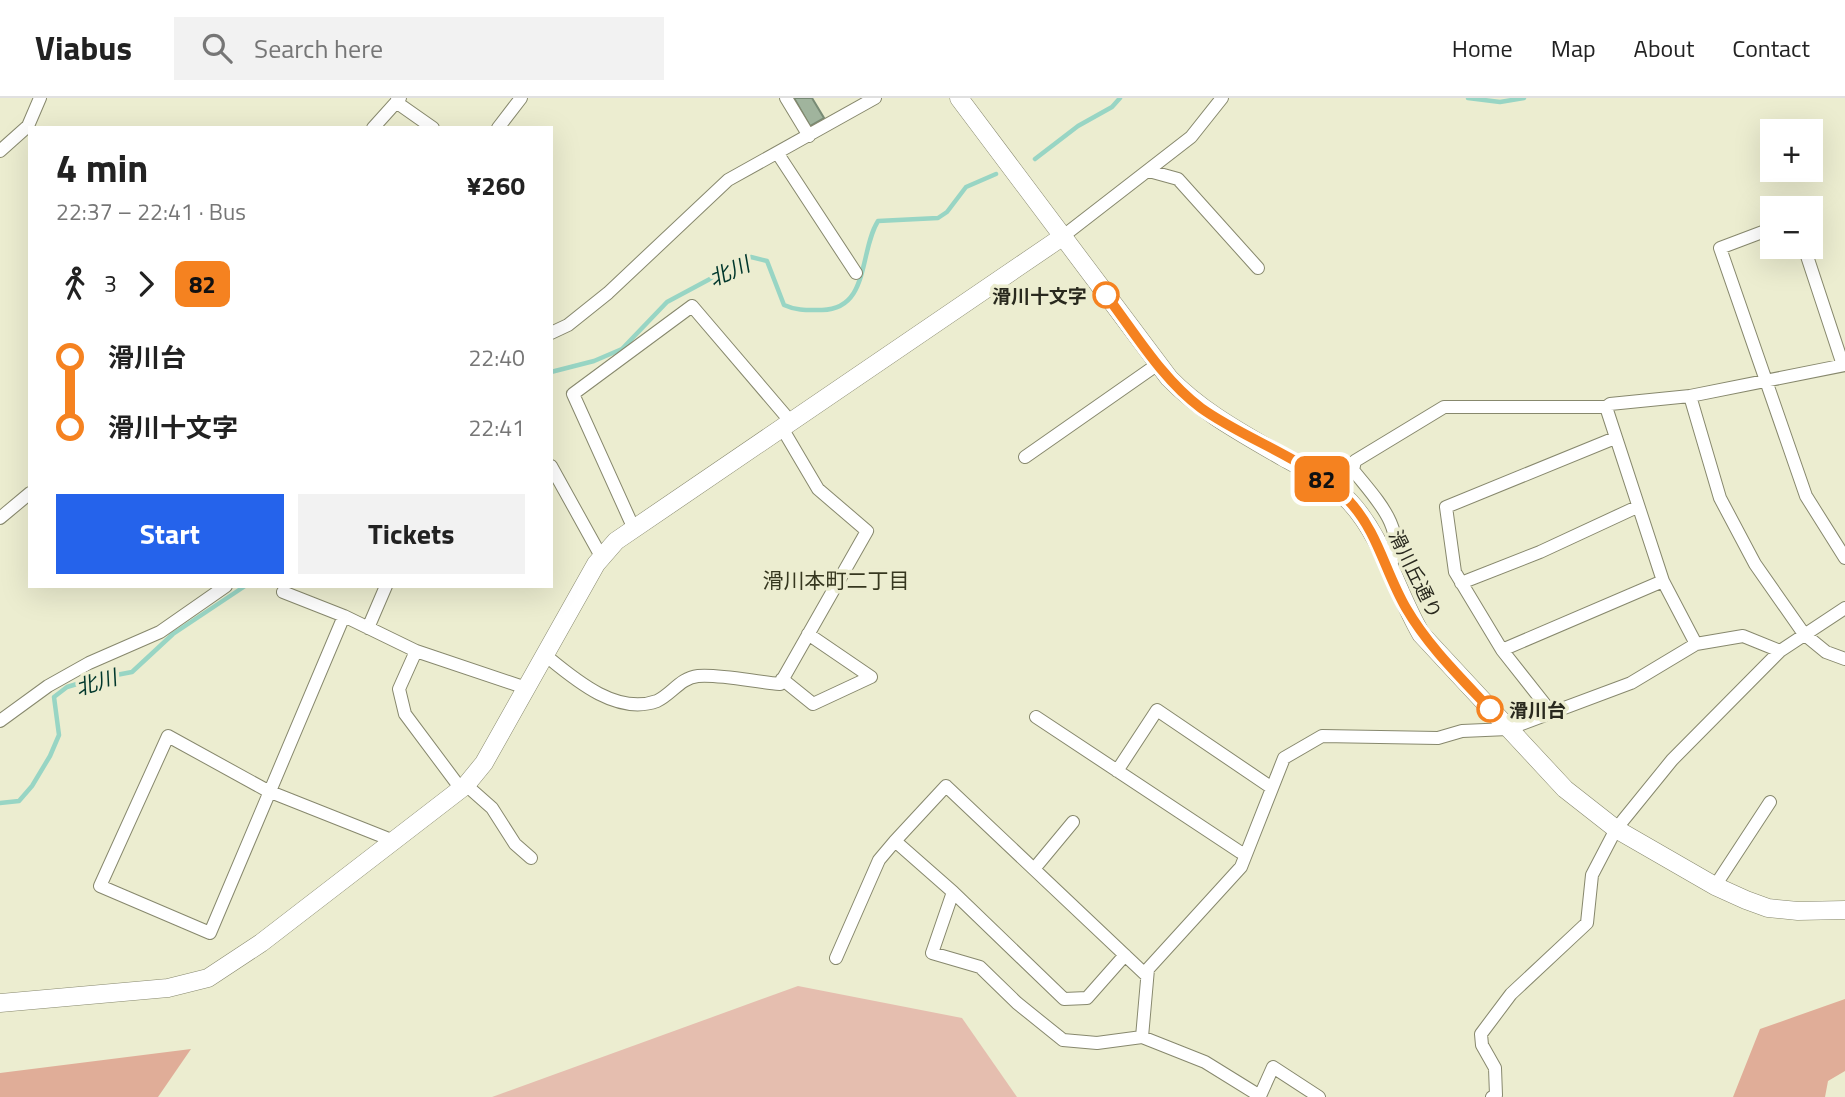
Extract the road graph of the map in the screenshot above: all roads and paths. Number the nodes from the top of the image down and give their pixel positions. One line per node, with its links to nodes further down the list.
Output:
1 (40, 98): 12 (street)
2 (521, 98): 10 (street)
3 (786, 98): 11 (street)
4 (875, 98): 11 (street)
5 (959, 98): 16 (street, 滑川丘通り)
6 (1222, 98): 14 (street)
7 (398, 100): 8 (street); 9 (street)
8 (375, 126)
9 (430, 126)
10 (500, 126)
11 (809, 136): 13 (street)
12 (0, 151)
13 (778, 153): 19 (street); 20 (street)
14 (1149, 171): 16 (street); 18 (street)
15 (1760, 233): 23 (street)
16 (1062, 237): 21 (street, 滑川丘通り); 26 (street)
17 (1808, 259): 22 (street)
18 (1258, 268)
19 (856, 273)
20 (553, 332)
21 (1158, 364): 28 (street); 36 (street, 滑川丘通り)
22 (1844, 365): 23 (street)
23 (1767, 379): 24 (street); 35 (street)
24 (1690, 396): 25 (street); 46 (street)
25 (1606, 407): 27 (street); 36 (street)
26 (786, 425): 33 (street); 33 (street); 45 (street)
27 (1615, 438): 31 (street); 38 (street)
28 (1025, 457)
29 (553, 470): 34 (street)
30 (28, 496): 32 (street)
31 (1637, 507): 37 (street); 38 (street)
32 (0, 518)
33 (634, 529): 34 (street)
34 (602, 558): 51 (street)
35 (1845, 558)
36 (1389, 568): 58 (street, 滑川丘通り)
37 (1663, 581): 47 (street); 49 (street)
38 (1461, 583): 49 (street)
39 (223, 588): 57 (street)
40 (385, 588): 44 (street)
41 (283, 592): 43 (street)
42 (1845, 608): 46 (street)
43 (344, 616): 44 (street); 62 (street)
44 (368, 628): 48 (street)
45 (808, 634): 53 (street); 53 (street)
46 (1804, 634): 50 (street); 52 (street)
47 (1696, 644): 50 (street); 55 (street)
48 (416, 650): 54 (street); 60 (street)
49 (1502, 650): 55 (street)
50 (1780, 651): 65 (street)
51 (545, 656): 53 (street); 54 (street)
52 (1845, 659)
53 (782, 679)
54 (526, 688): 60 (street)
55 (1551, 712): 58 (street)
56 (1036, 717): 59 (street)
57 (0, 721)
58 (1508, 729): 61 (street); 65 (street, 滑川丘通り)
59 (1117, 771): 61 (street); 68 (street)
60 (464, 787): 66 (street); 69 (street)
61 (1272, 788): 76 (street)
62 (268, 791): 62 (street); 66 (street)
63 (1770, 802): 71 (street)
64 (1073, 822): 70 (street)
65 (1616, 829): 71 (street, 滑川丘通り); 79 (street)
66 (394, 841): 77 (street)
67 (895, 841): 70 (street); 72 (street); 75 (street)
68 (1240, 852)
69 (531, 859)
70 (1034, 869): 74 (street)
71 (1715, 886): 73 (street, 滑川丘通り)
72 (953, 891): 74 (street); 78 (street)
73 (1845, 910)
74 (1125, 955): 76 (street)
75 (836, 958)
76 (1147, 976): 78 (street)
77 (0, 1003)
78 (1142, 1037): 80 (street)
79 (1495, 1096)
80 (1320, 1097)

